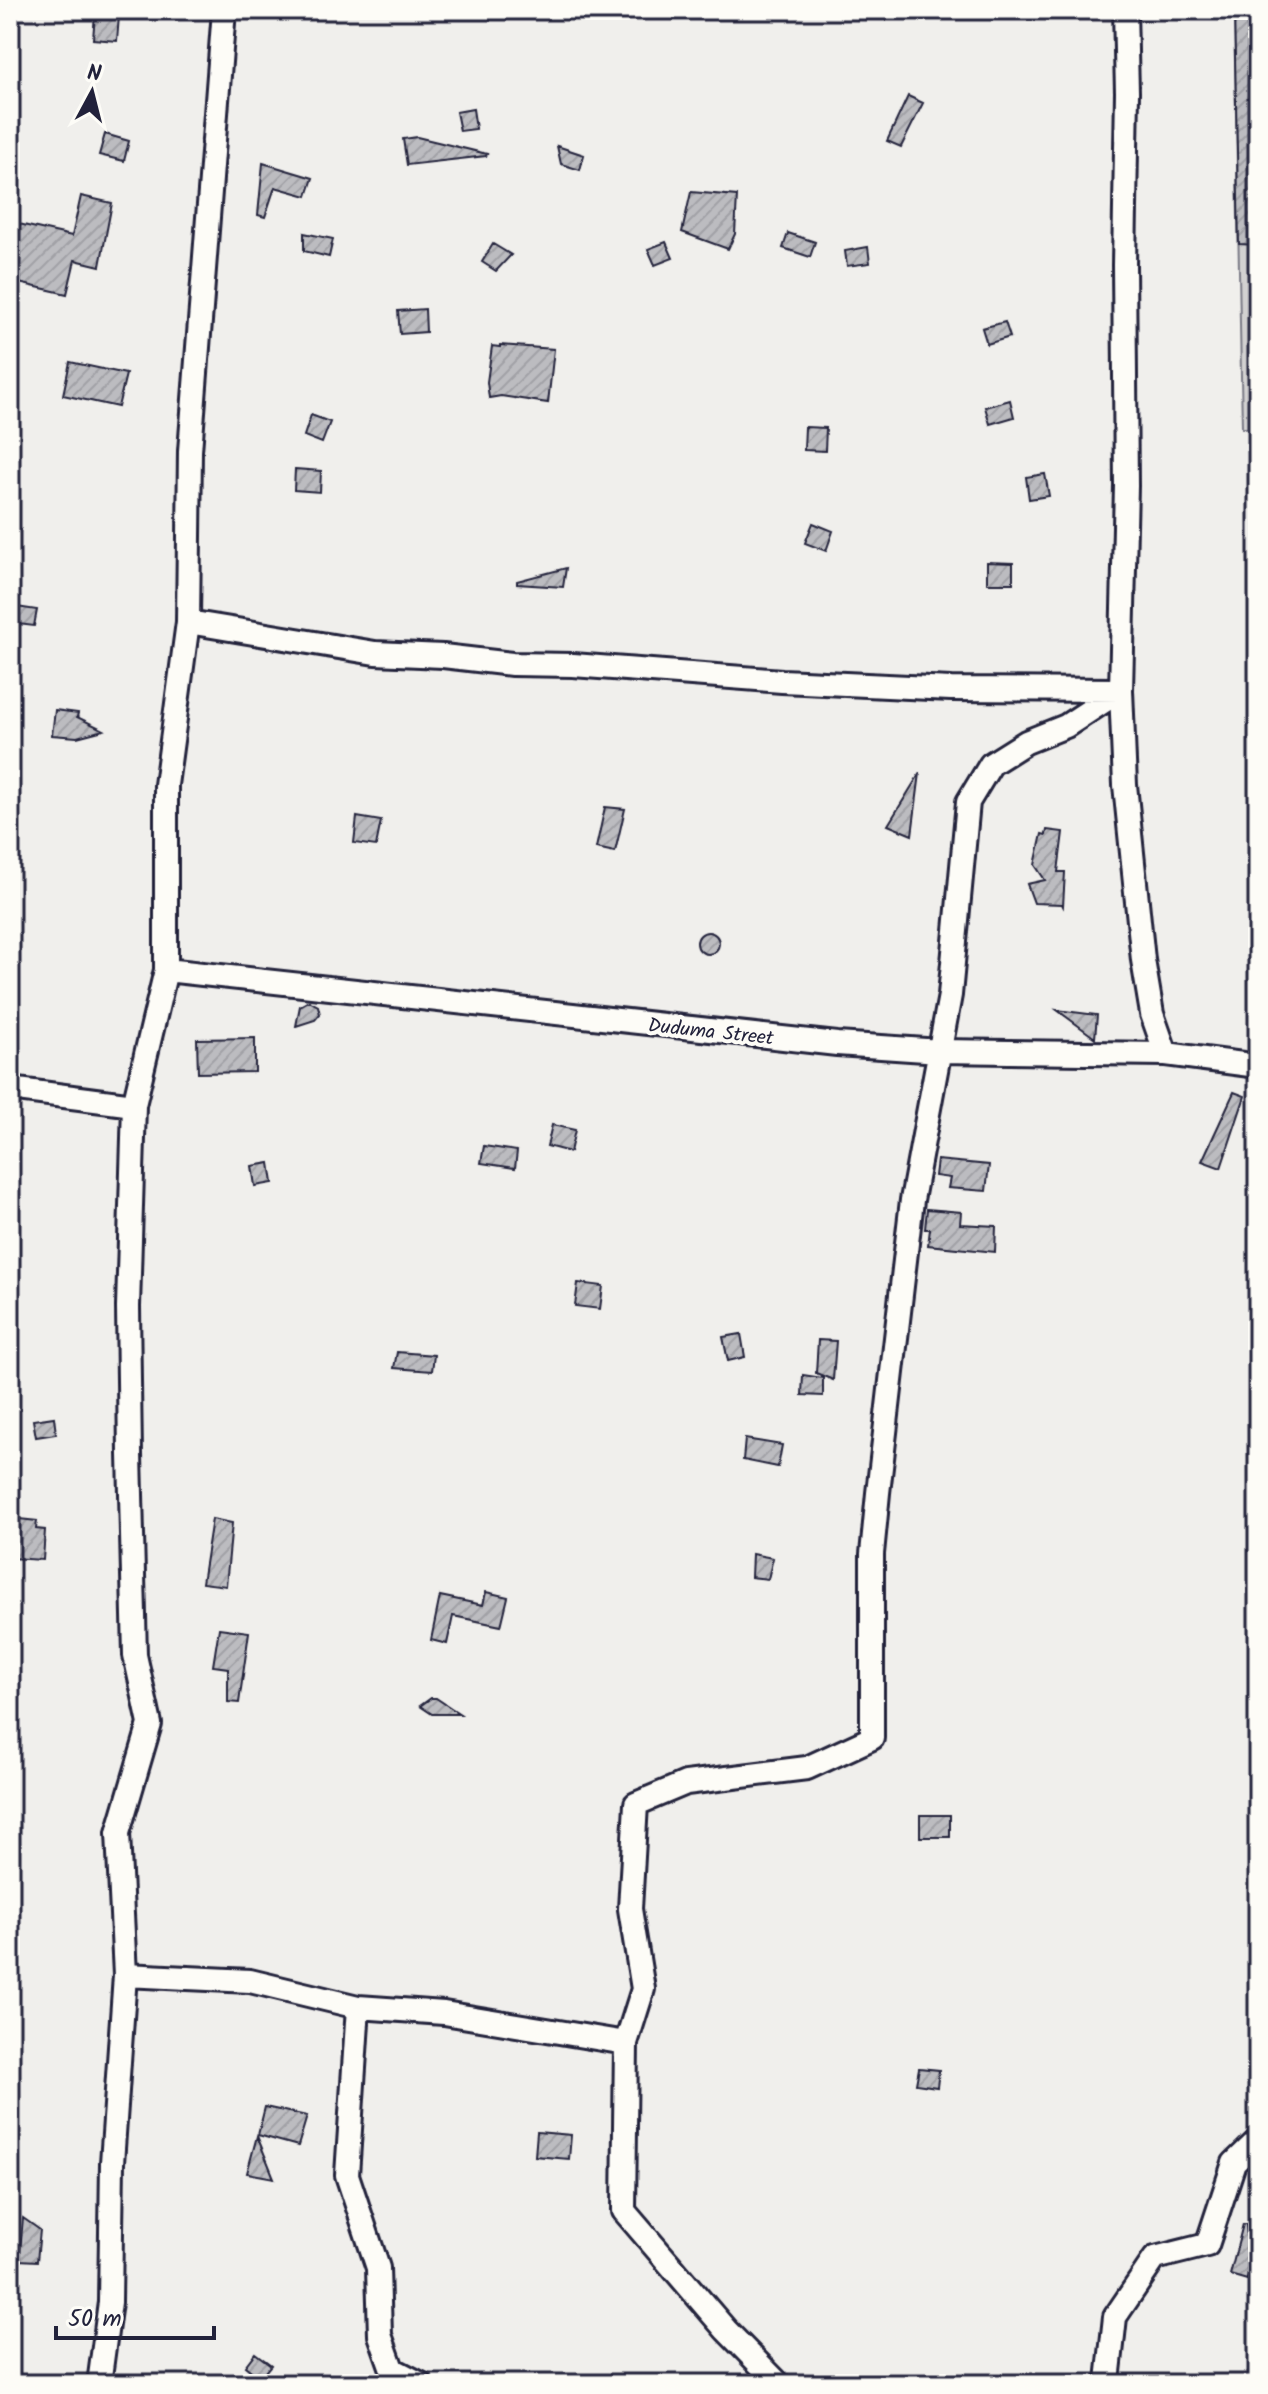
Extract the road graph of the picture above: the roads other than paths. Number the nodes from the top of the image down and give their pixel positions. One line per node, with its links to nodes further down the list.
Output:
1 (224, 10): 3 (street)
2 (1125, 10): 4 (street)
3 (188, 622): 4 (street); 5 (street)
4 (1121, 690): 6 (street); 7 (street)
5 (166, 970): 6 (street, Duduma Street); 10 (street)
6 (940, 1051): 7 (street, Duduma Street); 13 (street)
7 (1166, 1054): 8 (street, Duduma Street)
8 (1258, 1066)
9 (10, 1089): 10 (street)
10 (134, 1105): 11 (street)
11 (125, 1975): 12 (street); 15 (street)
12 (358, 2007): 13 (street); 16 (street)
13 (626, 2043): 17 (street)
14 (1258, 2140): 18 (street)
15 (99, 2384)
16 (421, 2384)
17 (779, 2384)
18 (1105, 2384)

